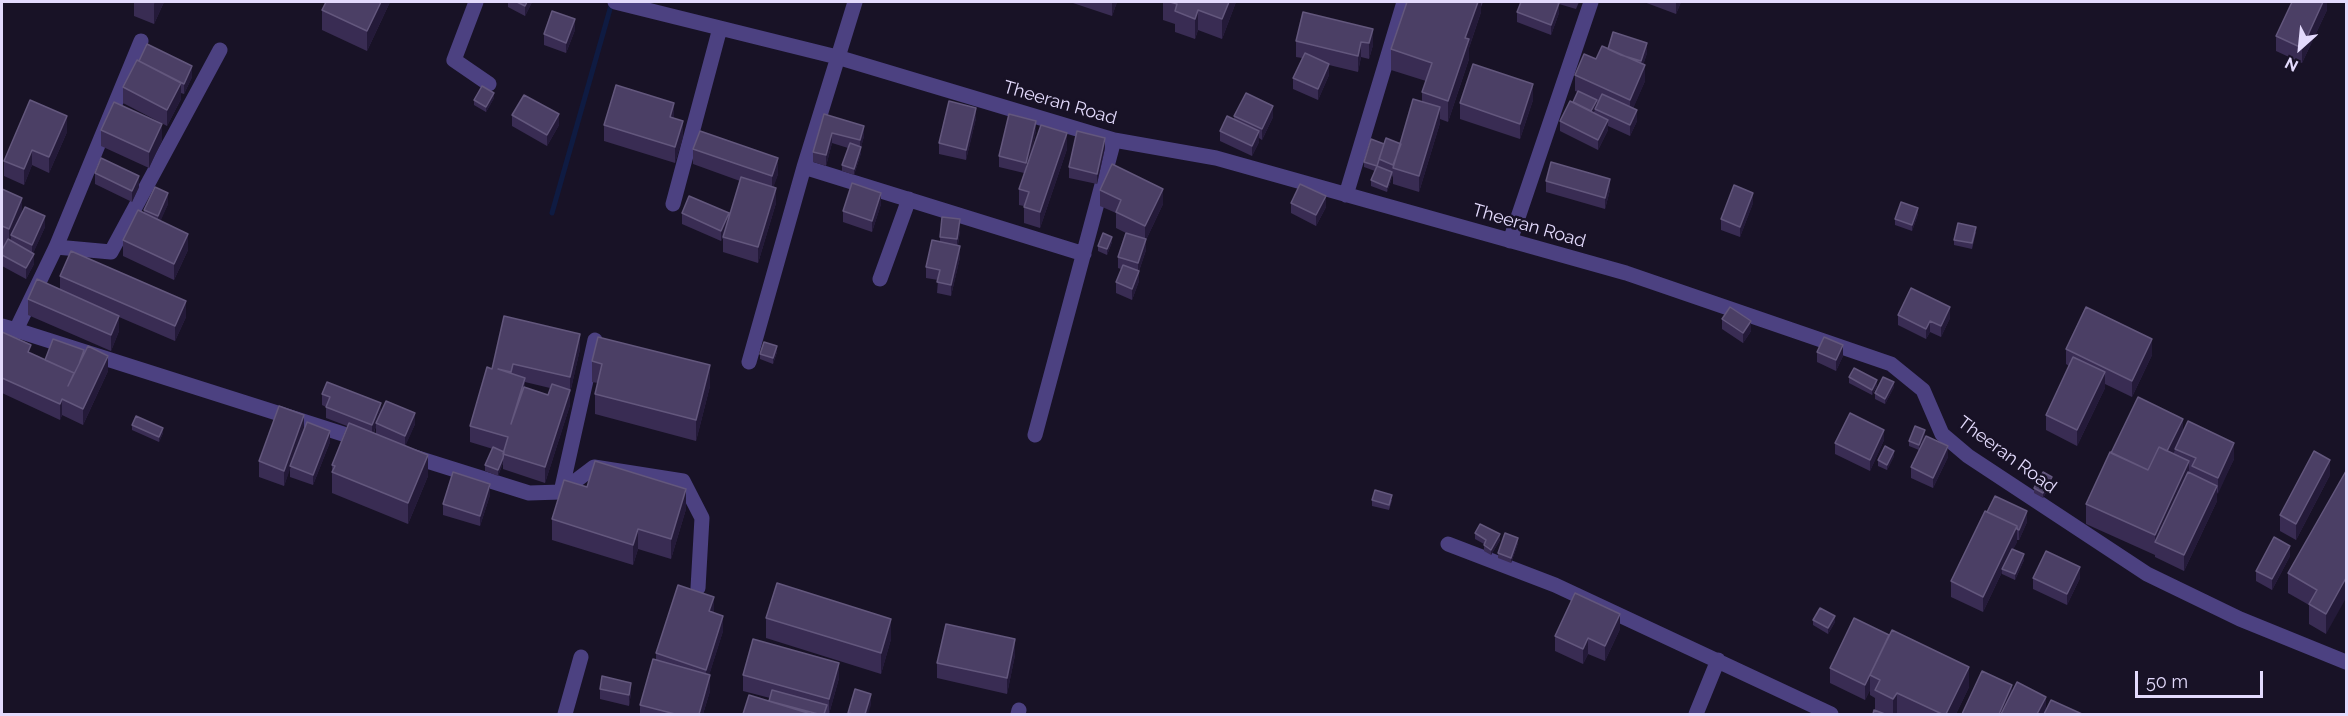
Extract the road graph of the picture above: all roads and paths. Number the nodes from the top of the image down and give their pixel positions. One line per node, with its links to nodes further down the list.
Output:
1 (476, 2): 10 (street)
2 (615, 2): 6 (street, Theeran Road)
3 (855, 2): 9 (street)
4 (1404, 2): 13 (street)
5 (1591, 2): 16 (street)
6 (720, 28): 9 (street, Theeran Road); 15 (street)
7 (141, 41): 17 (street)
8 (220, 50): 17 (street)
9 (837, 57): 11 (street, Theeran Road); 12 (street)
10 (489, 84)
11 (1113, 140): 13 (street, Theeran Road); 18 (street)
12 (804, 167): 14 (street); 22 (street)
13 (1346, 195): 16 (street, Theeran Road)
14 (909, 200): 18 (street); 19 (street)
15 (673, 204)
16 (1510, 241): 29 (street, Theeran Road)
17 (56, 247): 20 (street)
18 (1084, 254): 23 (street)
19 (880, 279)
20 (9, 328): 24 (street)
21 (595, 340): 24 (street)
22 (749, 362)
23 (1035, 435)
24 (561, 492): 26 (street)
25 (1448, 544): 28 (street)
26 (698, 588)
27 (581, 657): 30 (street)
28 (1718, 660): 31 (street); 32 (street)
29 (2346, 662)
30 (565, 714)
31 (1696, 714)
32 (1831, 714)

